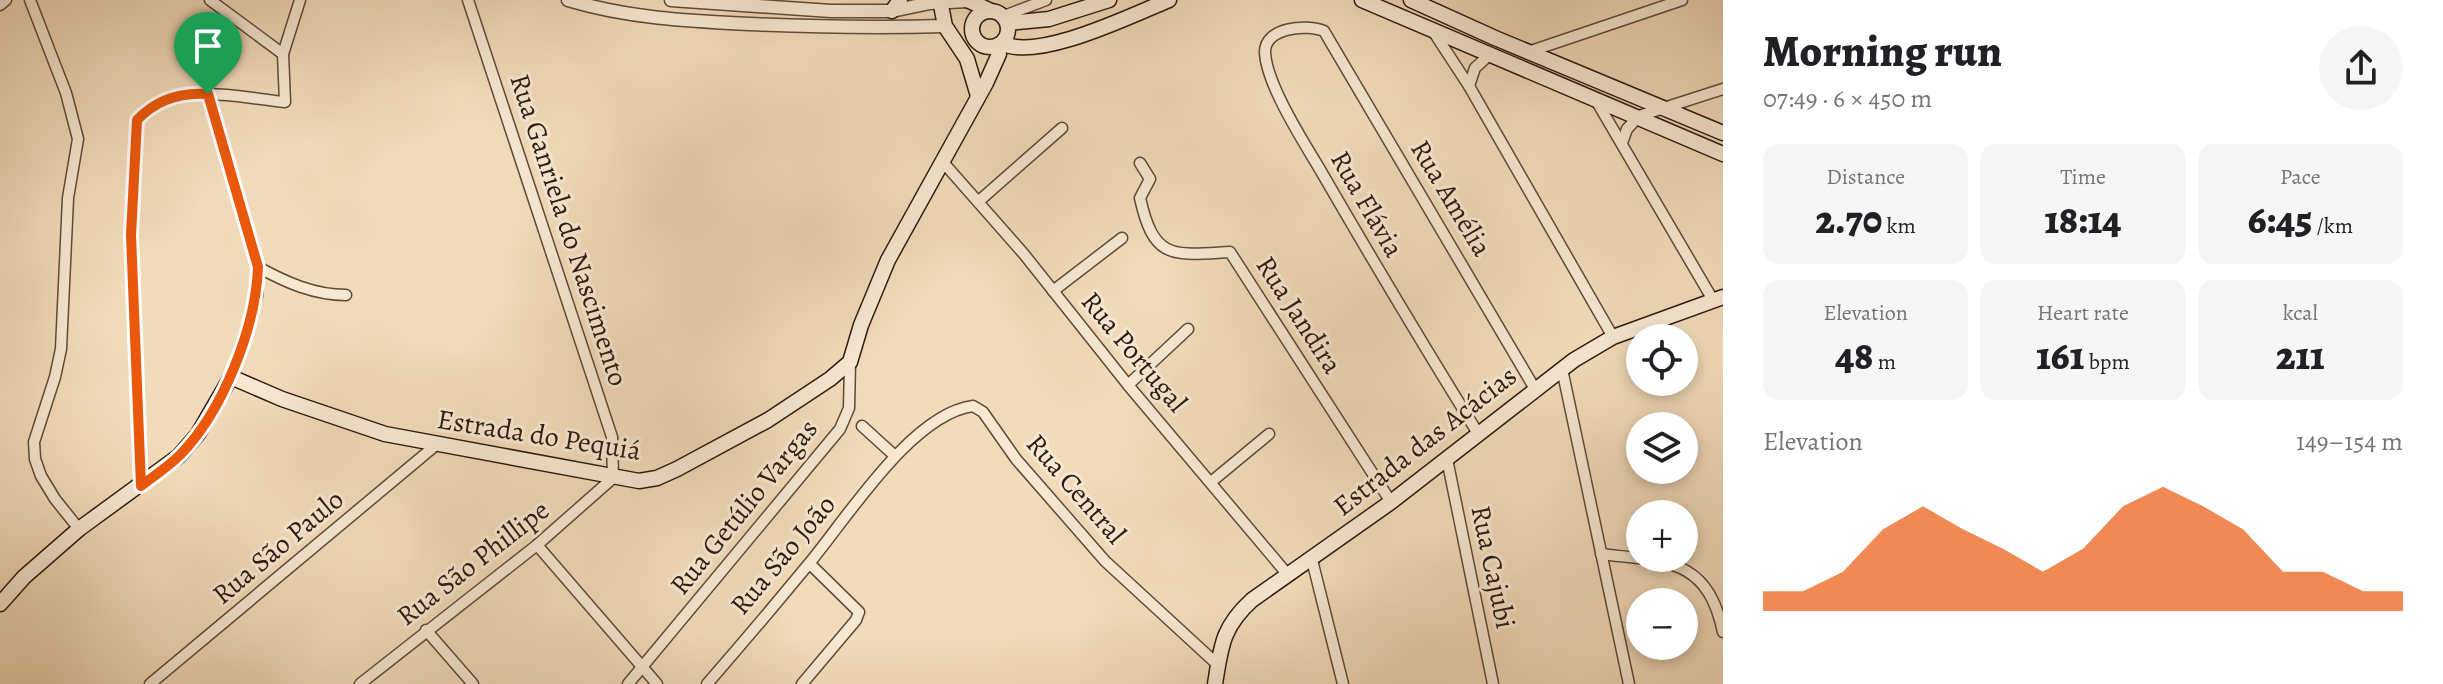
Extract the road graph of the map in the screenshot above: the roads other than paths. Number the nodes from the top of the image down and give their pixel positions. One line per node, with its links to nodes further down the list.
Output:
1 (6, 0): 16 (street)
2 (30, 0): 70 (street)
3 (210, 0): 29 (street)
4 (300, 0): 29 (street)
5 (468, 0): 66 (street, Rua Ganriela do Nascimento)
6 (568, 0): 22 (street)
7 (671, 0): 18 (street)
8 (968, 0): 13 (street); 19 (main road)
9 (1109, 0): 20 (main road)
10 (1169, 0): 27 (main road)
11 (1362, 0): 21 (main road)
12 (1682, 0): 28 (street)
13 (940, 1): 17 (street); 23 (main road)
14 (1040, 1): 20 (street)
15 (1416, 1): 21 (street); 28 (main road)
16 (0, 5)
17 (896, 5): 18 (street)
18 (766, 6): 22 (street)
19 (989, 10): 20 (main road); 26 (main road)
20 (1006, 19): 27 (main road)
21 (1412, 22): 25 (main road)
22 (765, 25): 23 (street)
23 (945, 26): 26 (main road); 31 (main road)
24 (1324, 31): 59 (street, Rua Amélia); 62 (street, Rua Flávia)
25 (1433, 31): 30 (main road); 34 (street)
26 (972, 34): 27 (main road); 31 (main road)
27 (1000, 44): 37 (main road)
28 (1528, 52): 32 (main road)
29 (283, 54): 36 (street)
30 (1488, 56): 33 (main road); 34 (street)
31 (967, 59): 37 (main road)
32 (1557, 64): 33 (main road); 39 (main road)
33 (1548, 80): 38 (main road)
34 (1469, 86): 54 (street)
35 (1723, 89): 39 (street)
36 (208, 94): 49 (street); 68 (street)
37 (978, 96): 45 (main road)
38 (1597, 102): 40 (main road); 43 (street)
39 (1665, 109): 40 (street); 42 (main road)
40 (1639, 116): 43 (street); 44 (main road)
41 (1062, 128): 47 (street)
42 (1723, 133)
43 (1622, 143): 52 (street)
44 (1723, 154)
45 (942, 161): 47 (street, Rua Portugal); 55 (main road)
46 (1140, 163): 69 (street, Rua Jandira)
47 (979, 201): 50 (street, Rua Portugal)
48 (1122, 238): 50 (street)
49 (258, 267): 51 (street); 57 (street)
50 (1053, 291): 58 (street, Rua Portugal)
51 (346, 295)
52 (1718, 298): 54 (main road, Estrada das Acácias)
53 (1188, 329): 58 (street)
54 (1613, 337): 56 (main road, Estrada das Acácias)
55 (850, 362): 66 (main road, Estrada do Pequiá); 80 (street, Rua Getúlio Vargas)
56 (1562, 369): 59 (main road, Estrada das Acácias); 72 (street)
57 (231, 377): 63 (main road, Estrada do Pequiá); 68 (main road)
58 (1128, 385): 67 (street, Rua Portugal)
59 (1535, 389): 62 (main road, Estrada das Acácias)
60 (862, 426): 64 (street)
61 (1269, 434): 67 (street)
62 (1479, 435): 65 (main road, Estrada das Acácias)
63 (436, 445): 66 (main road, Estrada do Pequiá); 81 (street, Rua São Paulo)
64 (895, 456): 74 (street, Rua São João); 79 (street, Rua Central)
65 (1447, 459): 69 (main road, Estrada das Acácias); 90 (street, Rua Cajubi)
66 (613, 478): 71 (street, Rua São Phillipe)
67 (1211, 482): 75 (street, Rua Portugal)
68 (141, 486): 70 (main road)
69 (1391, 502): 73 (main road, Estrada das Acácias)
70 (79, 529): 76 (main road)
71 (537, 545): 77 (street, Rua São Phillipe); 80 (street)
72 (1601, 554): 78 (street); 91 (street)
73 (1312, 560): 75 (main road, Estrada das Acácias); 89 (street)
74 (810, 564): 86 (street, Rua São João); 87 (street)
75 (1288, 575): 79 (main road, Estrada das Acácias)
76 (0, 604)
77 (426, 630): 82 (street, Rua São Phillipe); 83 (street)
78 (1723, 632)
79 (1218, 665): 88 (main road, Estrada das Acácias)
80 (642, 669): 84 (street, Rua Getúlio Vargas); 85 (street)
81 (150, 684)
82 (360, 684)
83 (473, 684)
84 (628, 684)
85 (657, 684)
86 (707, 684)
87 (802, 684)
88 (1215, 684)
89 (1343, 684)
90 (1493, 684)
91 (1629, 684)

